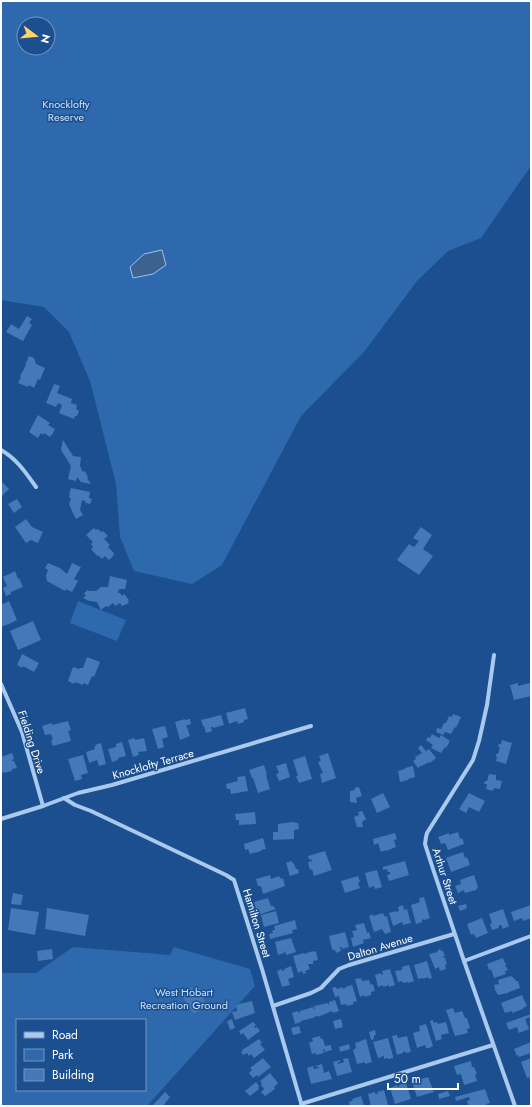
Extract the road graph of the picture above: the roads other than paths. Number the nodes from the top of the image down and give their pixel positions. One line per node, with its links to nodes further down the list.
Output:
1 (1, 450): 2 (street)
2 (36, 487)
3 (494, 655): 9 (street, Arthur Street)
4 (1, 684): 7 (street, Fielding Drive)
5 (310, 726): 6 (street, Knocklofty Terrace)
6 (64, 798): 7 (street, Knocklofty Terrace); 12 (street, Hamilton Street)
7 (43, 806): 8 (street, Knocklofty Terrace)
8 (1, 819)
9 (454, 934): 11 (street, Arthur Street); 12 (street, Dalton Avenue)
10 (531, 936): 11 (street)
11 (464, 961): 13 (street, Arthur Street)
12 (273, 1006): 14 (street, Hamilton Street)
13 (493, 1044): 14 (street); 15 (street, Arthur Street)
14 (302, 1105)
15 (515, 1106)

